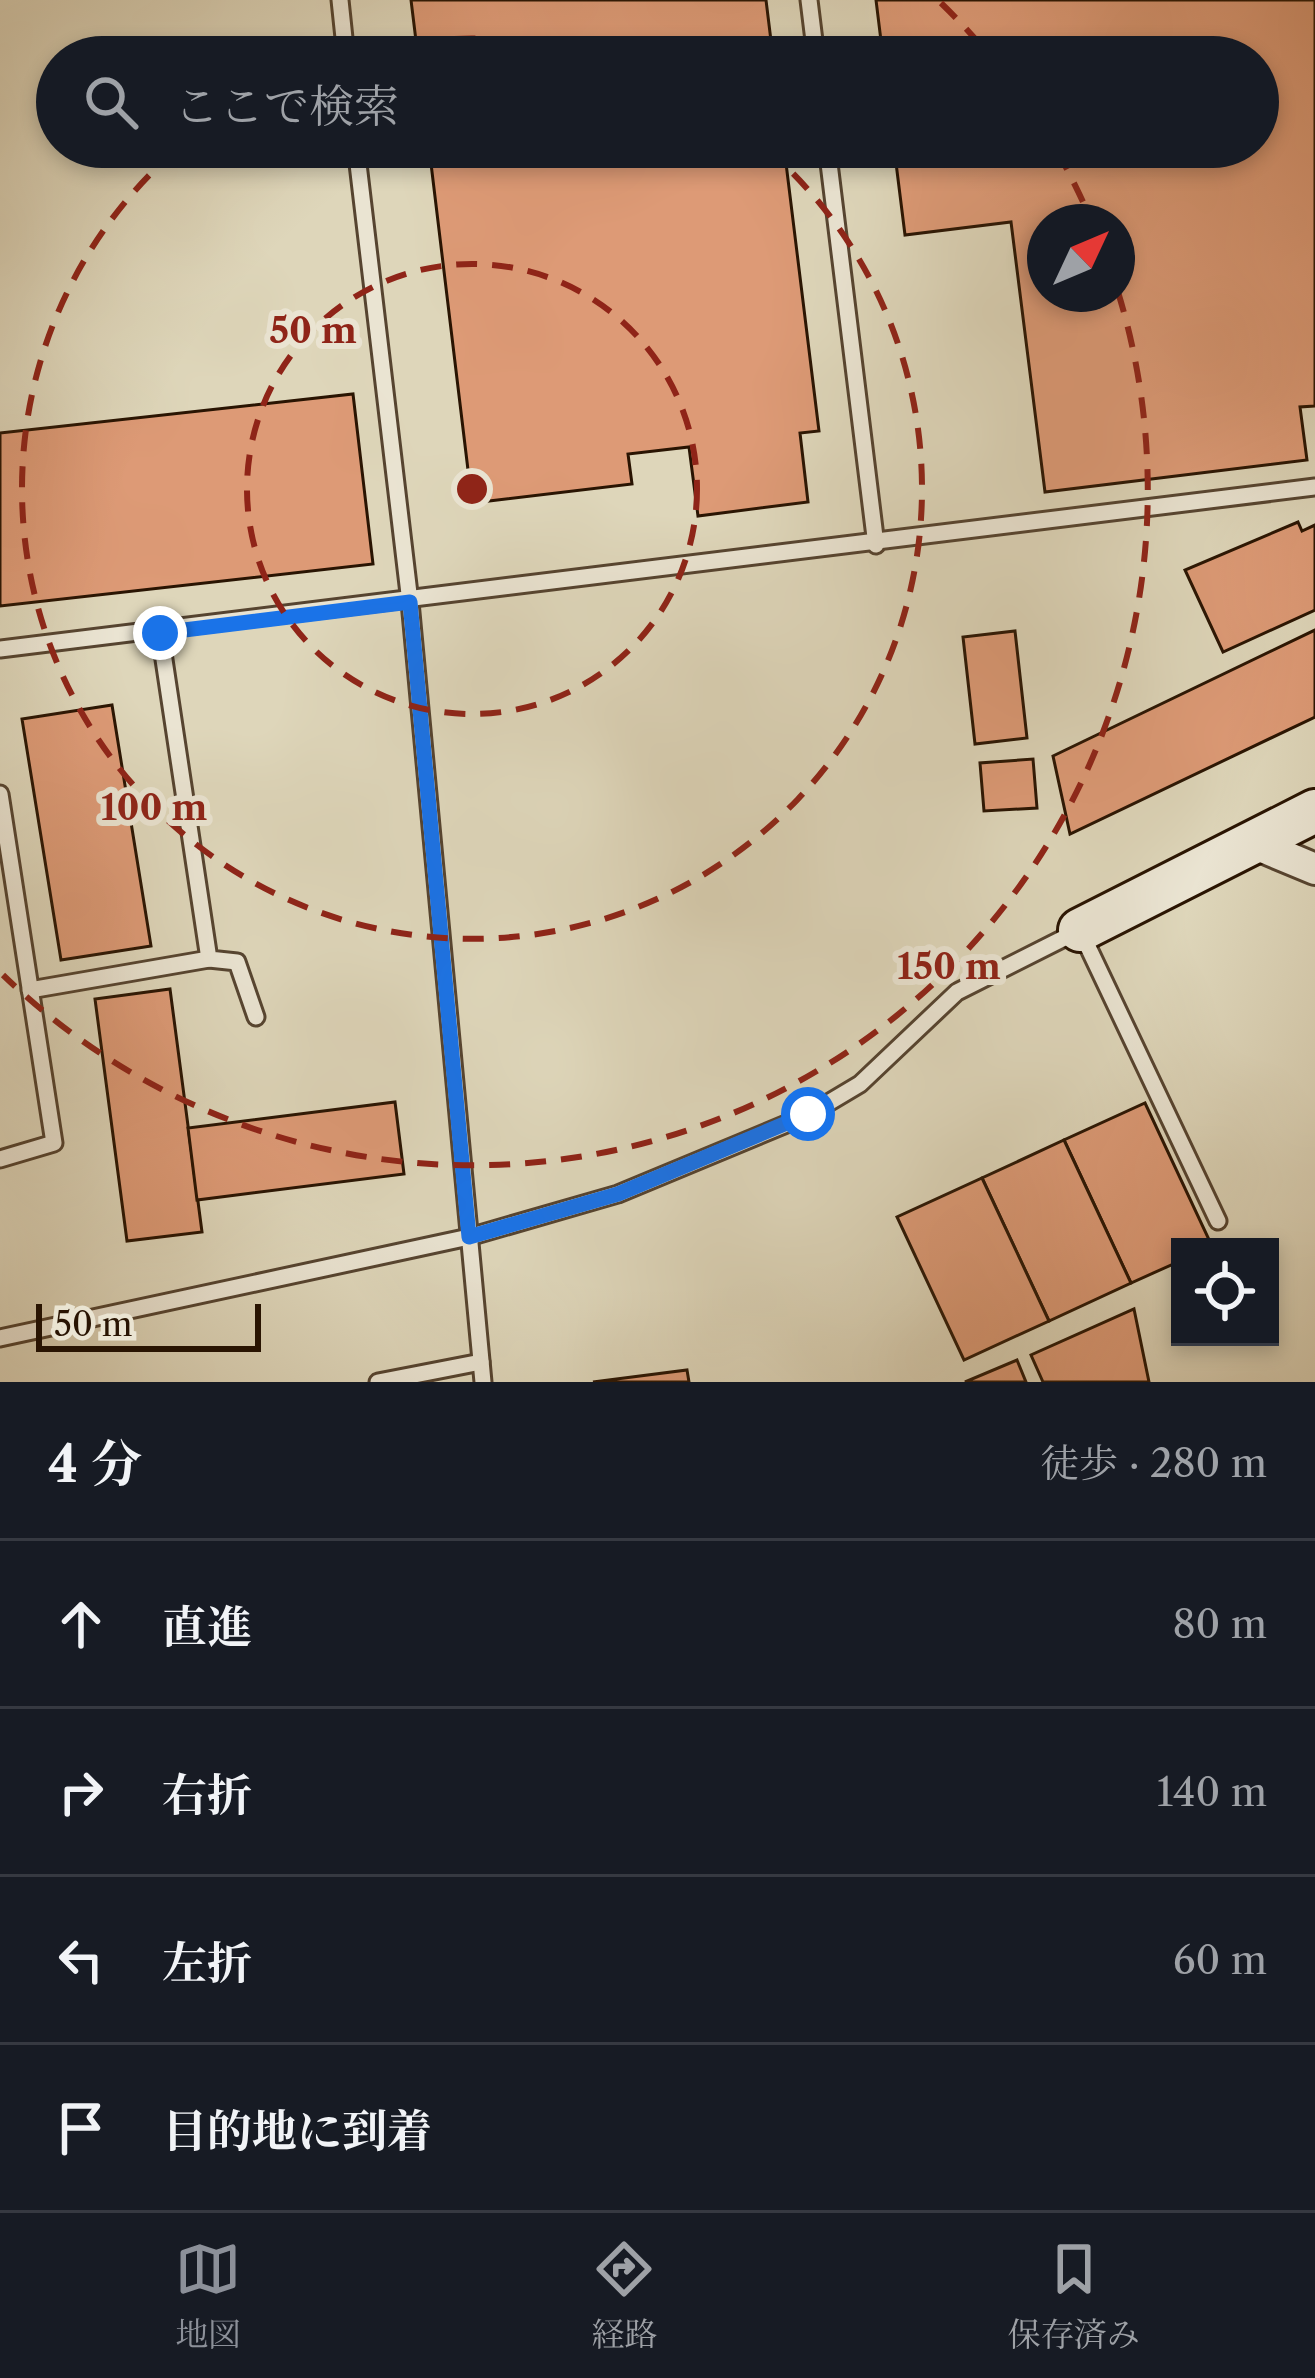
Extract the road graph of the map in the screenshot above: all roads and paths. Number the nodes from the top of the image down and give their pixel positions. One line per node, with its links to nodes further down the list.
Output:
1 (340, 0): 3 (lane)
2 (809, 0): 4 (lane)
3 (344, 36)
4 (813, 36)
5 (358, 168): 9 (lane)
6 (830, 168): 8 (lane)
7 (1315, 487): 8 (lane)
8 (876, 544): 9 (lane)
9 (410, 602): 10 (lane); 23 (lane)
10 (160, 633): 11 (lane); 18 (lane)
11 (0, 649)
12 (0, 794): 16 (lane)
13 (1315, 811): 14 (street)
14 (1253, 843): 15 (street); 17 (street)
15 (1313, 869)
16 (8, 910): 19 (lane)
17 (1080, 930): 22 (lane); 23 (lane)
18 (209, 959): 19 (lane); 20 (lane)
19 (30, 990): 21 (lane)
20 (256, 1017)
21 (0, 1159)
22 (1217, 1222)
23 (469, 1237): 24 (lane); 25 (lane)
24 (0, 1338)
25 (481, 1362): 26 (lane); 27 (lane)
26 (378, 1382)
27 (482, 1382)

